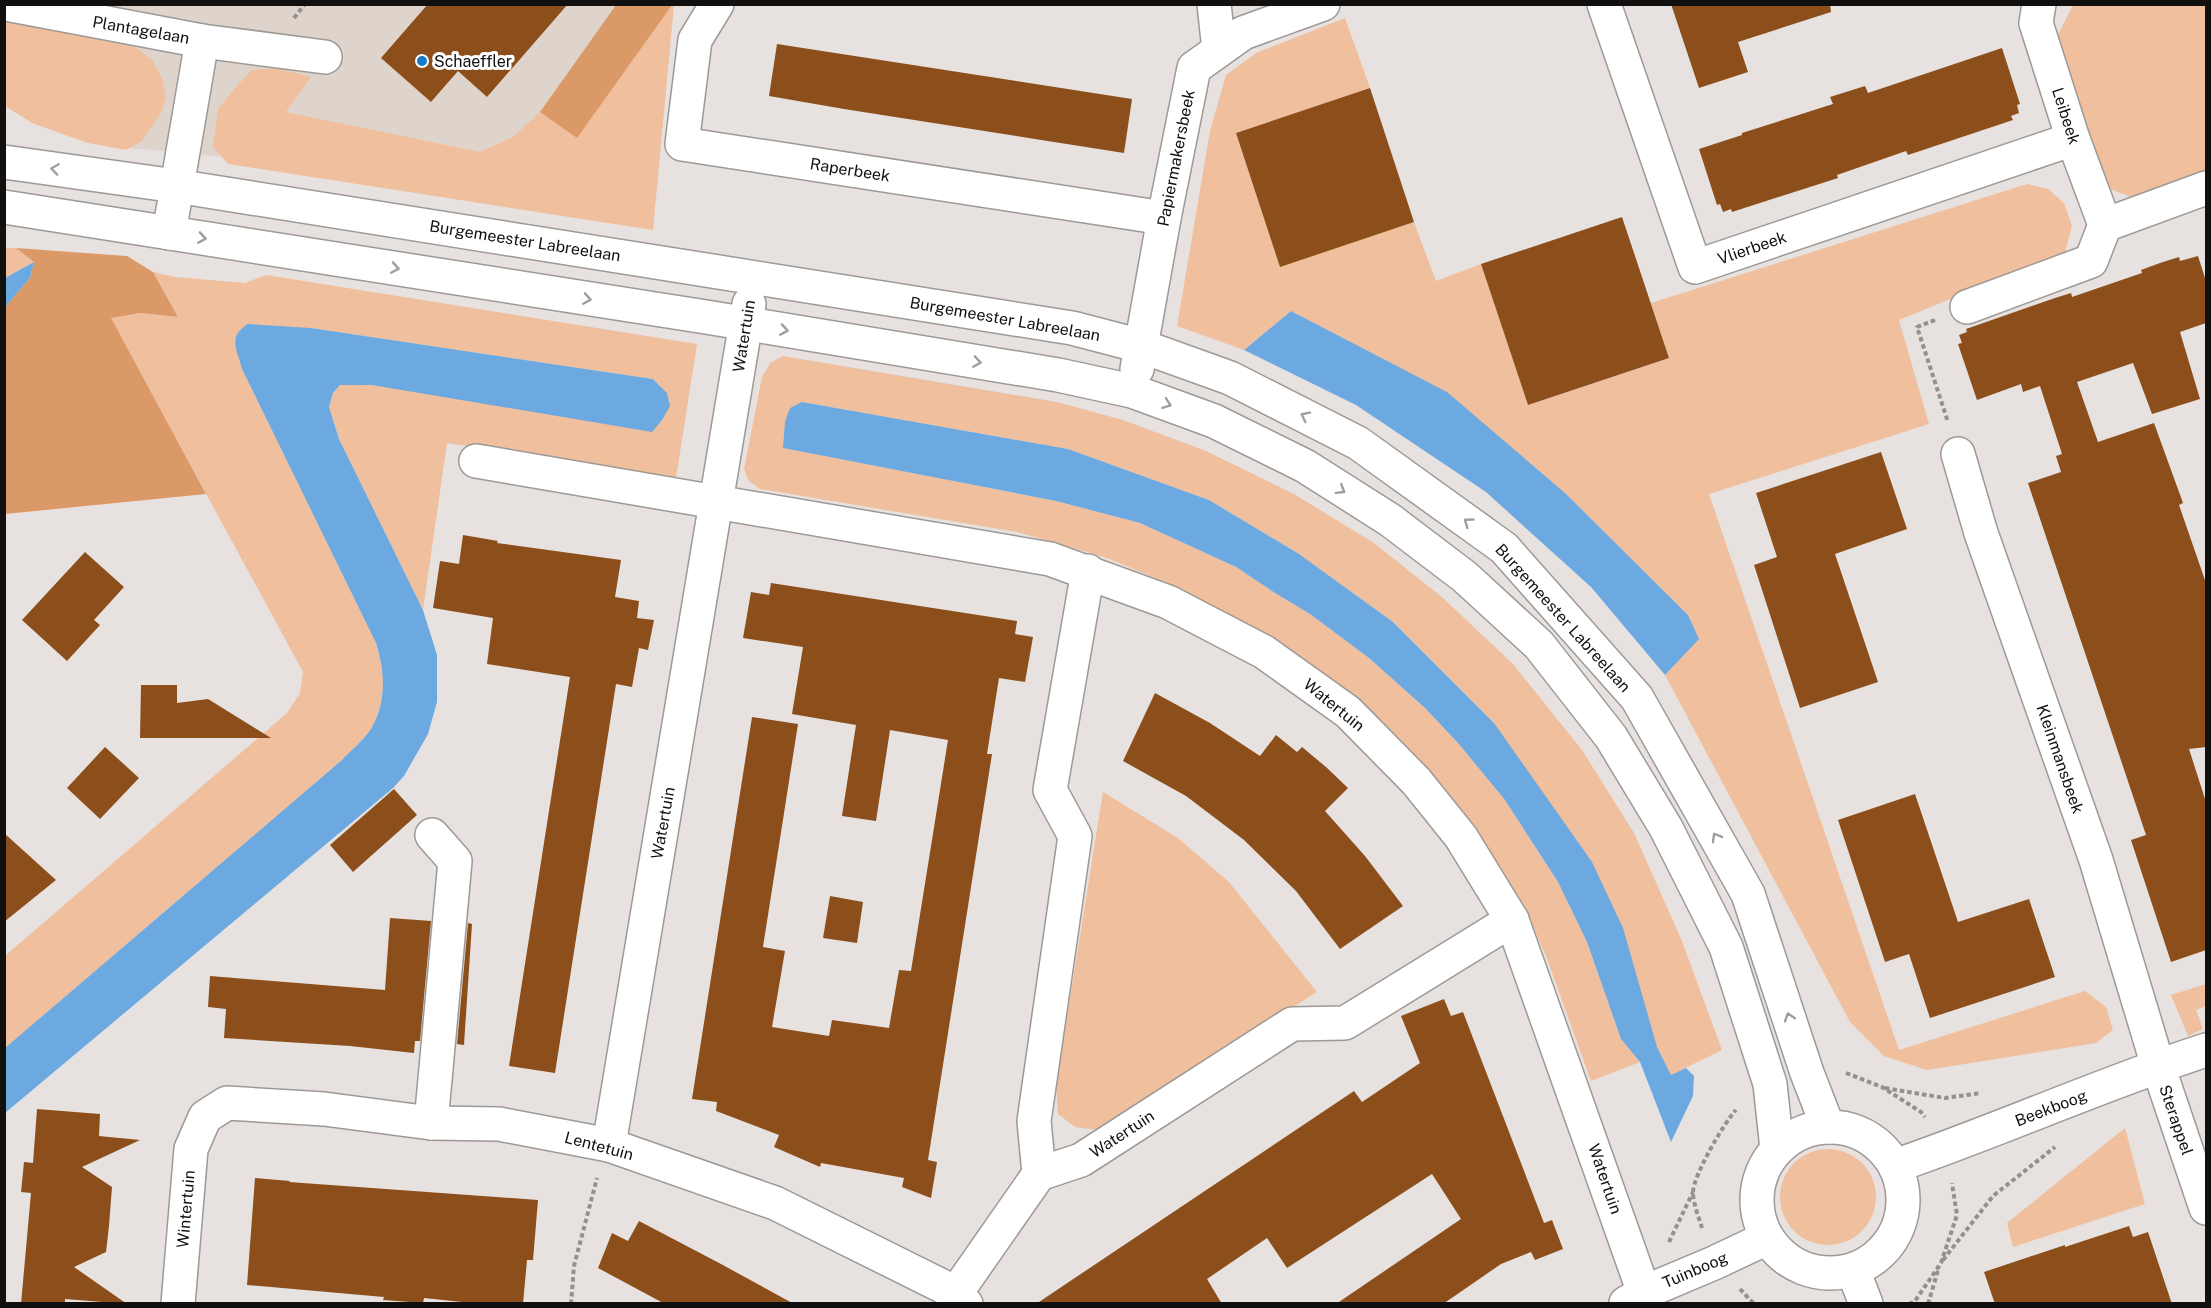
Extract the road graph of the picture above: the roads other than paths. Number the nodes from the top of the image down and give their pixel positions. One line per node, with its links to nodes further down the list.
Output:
1 (6, 4): 7 (street, Plantagelaan)
2 (717, 4): 15 (street, Raperbeek)
3 (1214, 4): 8 (street)
4 (1323, 4): 8 (street, Papiermakersbeek)
5 (1604, 4): 10 (street, Vlierbeek)
6 (2038, 4): 10 (street, Leibeek)
7 (202, 40): 9 (street); 12 (street, Plantagelaan)
8 (1219, 50): 15 (street, Papiermakersbeek)
9 (325, 57)
10 (2073, 139): 16 (street, Leibeek)
11 (4, 162): 12 (street, Burgemeester Labreelaan, one-way to 11)
12 (176, 186): 17 (street, Plantagelaan); 18 (street, Burgemeester Labreelaan)
13 (2206, 188): 16 (street)
14 (4, 207): 17 (street)
15 (1164, 218): 21 (street, Papiermakersbeek)
16 (2105, 225): 19 (street)
17 (169, 233): 20 (street, one-way to 20)
18 (753, 277): 20 (street, Watertuin); 21 (street, Burgemeester Labreelaan)
19 (1967, 307)
20 (746, 324): 22 (street, one-way to 22); 25 (street, Watertuin)
21 (1141, 346): 22 (street, Papiermakersbeek); 33 (street, Burgemeester Labreelaan, one-way to 21)
22 (1132, 392): 35 (street, one-way to 35)
23 (1958, 454): 30 (street, Kleinmansbeek)
24 (476, 460): 25 (street, Watertuin)
25 (717, 501): 26 (street, Watertuin); 34 (street, Watertuin)
26 (1088, 572): 28 (street, Watertuin); 37 (street)
27 (432, 835): 32 (street)
28 (1512, 920): 37 (street, Watertuin); 42 (street, Watertuin)
29 (2206, 1050): 30 (street, Beekboog)
30 (2158, 1066): 36 (street, Beekboog); 38 (street, Sterappel)
31 (205, 1117): 32 (street, Lentetuin); 43 (street, Wintertuin)
32 (431, 1123): 34 (street, Lentetuin)
33 (1828, 1127): 35 (street); 36 (street)
34 (609, 1145): 41 (street, Lentetuin)
35 (1777, 1149): 39 (street)
36 (1895, 1166): 40 (street)
37 (1040, 1174): 41 (street)
38 (2206, 1208)
39 (1767, 1238): 40 (street); 42 (street, Tuinboog)
40 (1854, 1270): 44 (street)
41 (961, 1298)
42 (1639, 1300)
43 (178, 1304)
44 (1866, 1304)

